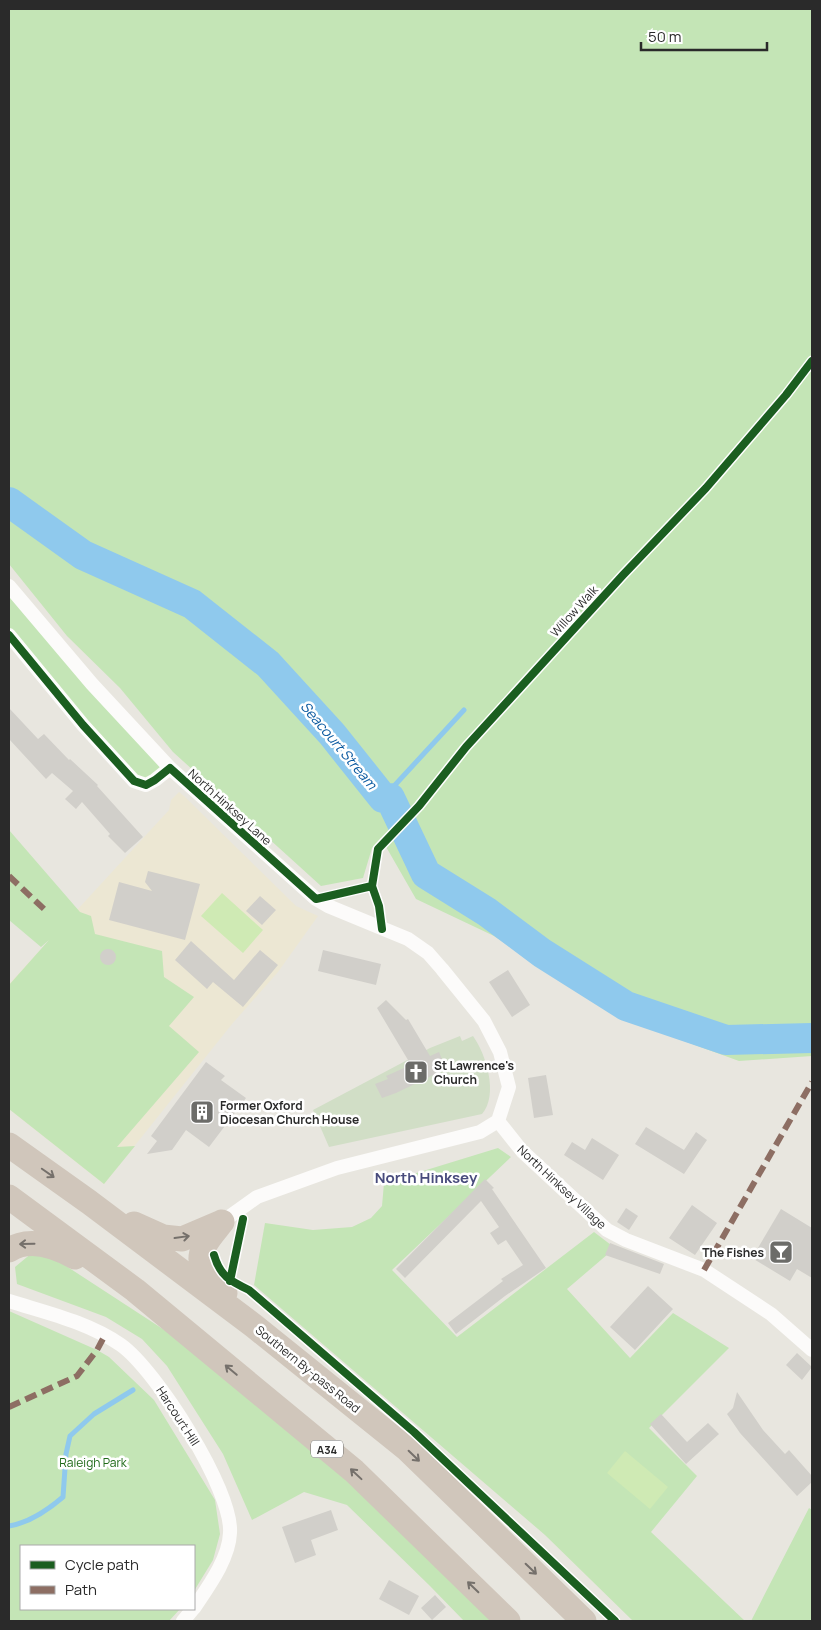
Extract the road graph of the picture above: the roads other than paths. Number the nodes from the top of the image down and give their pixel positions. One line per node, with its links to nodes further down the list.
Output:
1 (9, 586): 3 (street, North Hinksey Lane)
2 (9, 635): 3 (street, North Hinksey Lane)
3 (170, 768): 4 (street, North Hinksey Lane)
4 (498, 1121): 8 (street); 13 (street, North Hinksey Village)
5 (9, 1145): 7 (highway, Southern By-pass Road, one-way to 7)
6 (9, 1197): 10 (highway, A34)
7 (89, 1202): 8 (highway, one-way to 8); 12 (highway, Southern By-pass Road)
8 (222, 1222): 12 (highway)
9 (9, 1250): 10 (highway, one-way to 9)
10 (135, 1290): 17 (highway, A34, one-way to 10)
11 (9, 1301): 14 (street, Harcourt Hill)
12 (254, 1326): 18 (highway, Southern By-pass Road, one-way to 18)
13 (812, 1350)
14 (195, 1605)
15 (191, 1610): 16 (street, Harcourt Hill)
16 (183, 1621)
17 (508, 1621)
18 (584, 1621)

